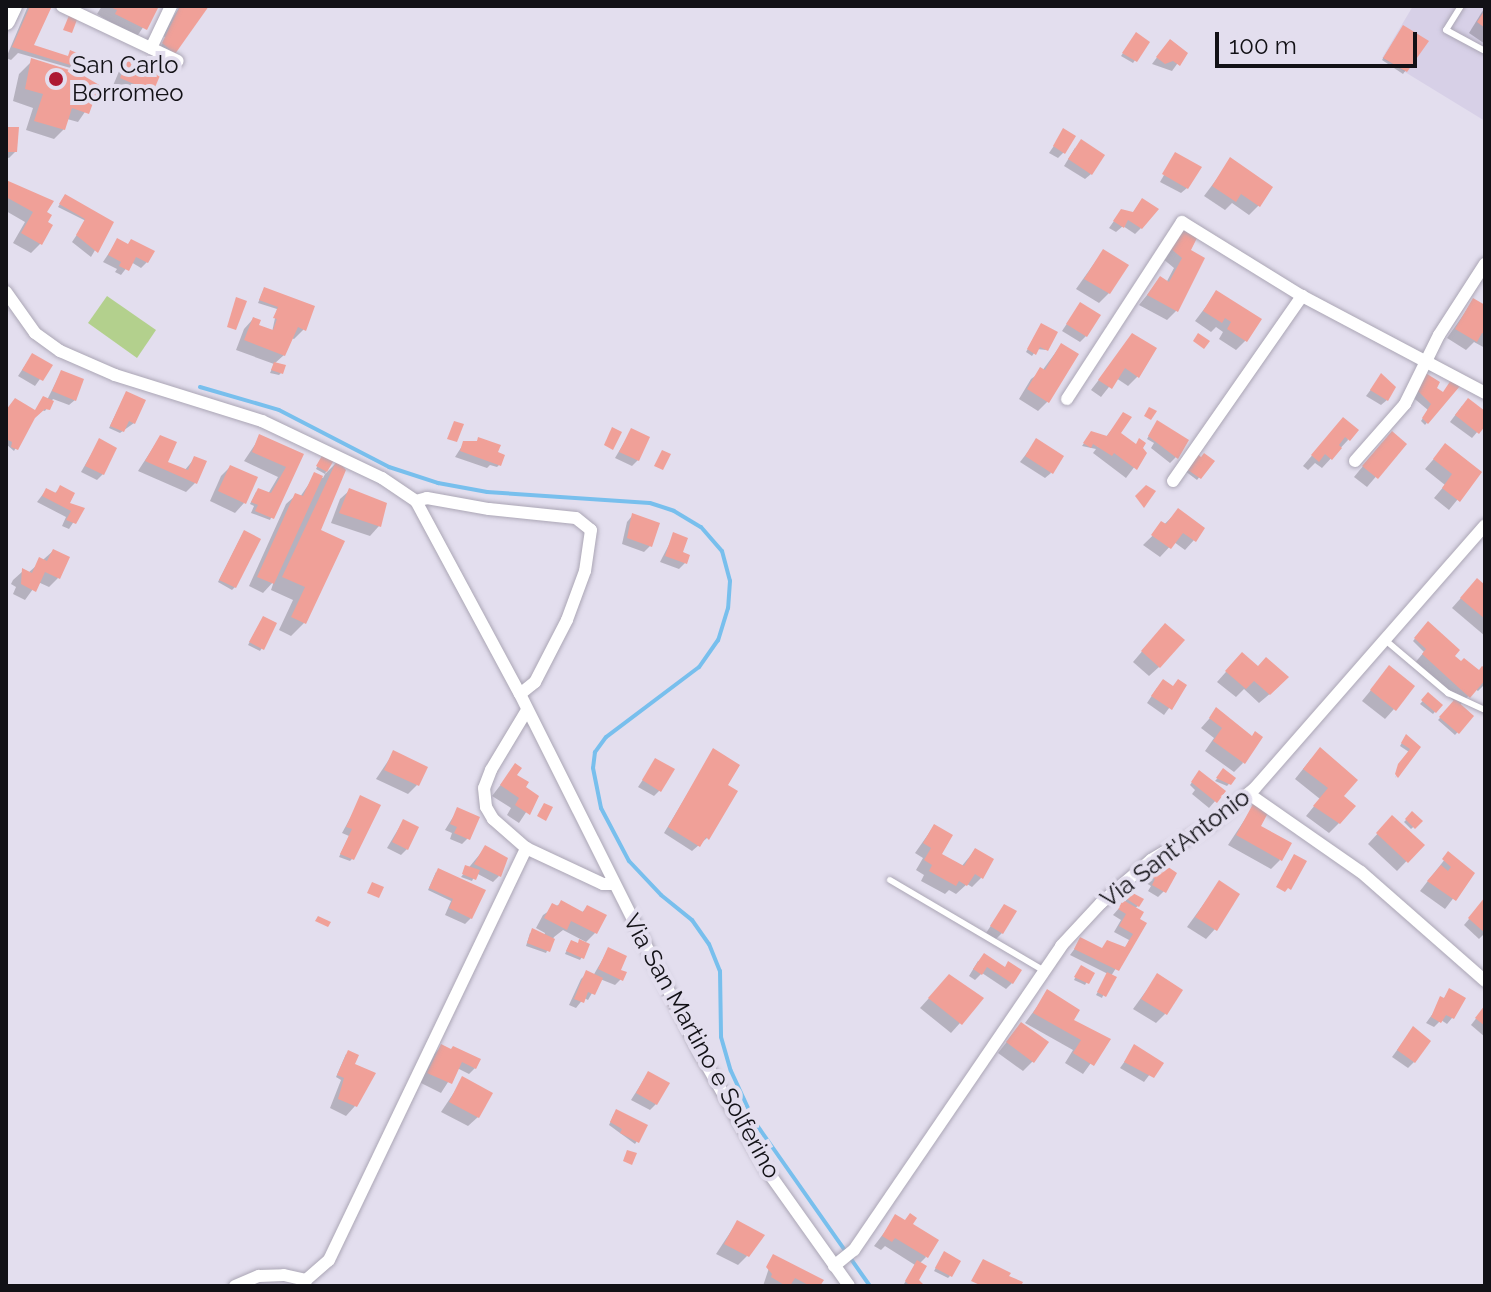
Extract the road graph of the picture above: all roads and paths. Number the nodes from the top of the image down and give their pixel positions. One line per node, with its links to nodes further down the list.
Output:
1 (13, 6): 5 (street)
2 (62, 6): 6 (street)
3 (171, 6): 6 (street)
4 (1461, 6): 7 (lane)
5 (6, 21)
6 (151, 48): 8 (street)
7 (1485, 51)
8 (178, 61)
9 (1485, 264): 12 (street)
10 (6, 292): 17 (street, Via San Martino e Solferino)
11 (1302, 296): 12 (street); 14 (street); 16 (street)
12 (1428, 360): 13 (street); 15 (street)
13 (1485, 393)
14 (1067, 399)
15 (1355, 461)
16 (1173, 481)
17 (416, 501): 20 (street, Via San Martino e Solferino); 20 (street)
18 (1485, 525): 19 (street, Via Sant'Antonio)
19 (1384, 639): 22 (lane); 23 (street, Via Sant'Antonio)
20 (520, 694): 21 (street, Via San Martino e Solferino)
21 (527, 710): 24 (street); 26 (street, Via San Martino e Solferino)
22 (1485, 710)
23 (1249, 794): 27 (street, Via Sant'Antonio); 28 (street)
24 (526, 848): 26 (street); 30 (street)
25 (890, 880): 27 (lane)
26 (613, 884): 29 (street, Via San Martino e Solferino)
27 (1043, 970): 29 (street, Via Sant'Antonio)
28 (1485, 981)
29 (844, 1258): 31 (street, Via San Martino e Solferino)
30 (235, 1286)
31 (848, 1286)

